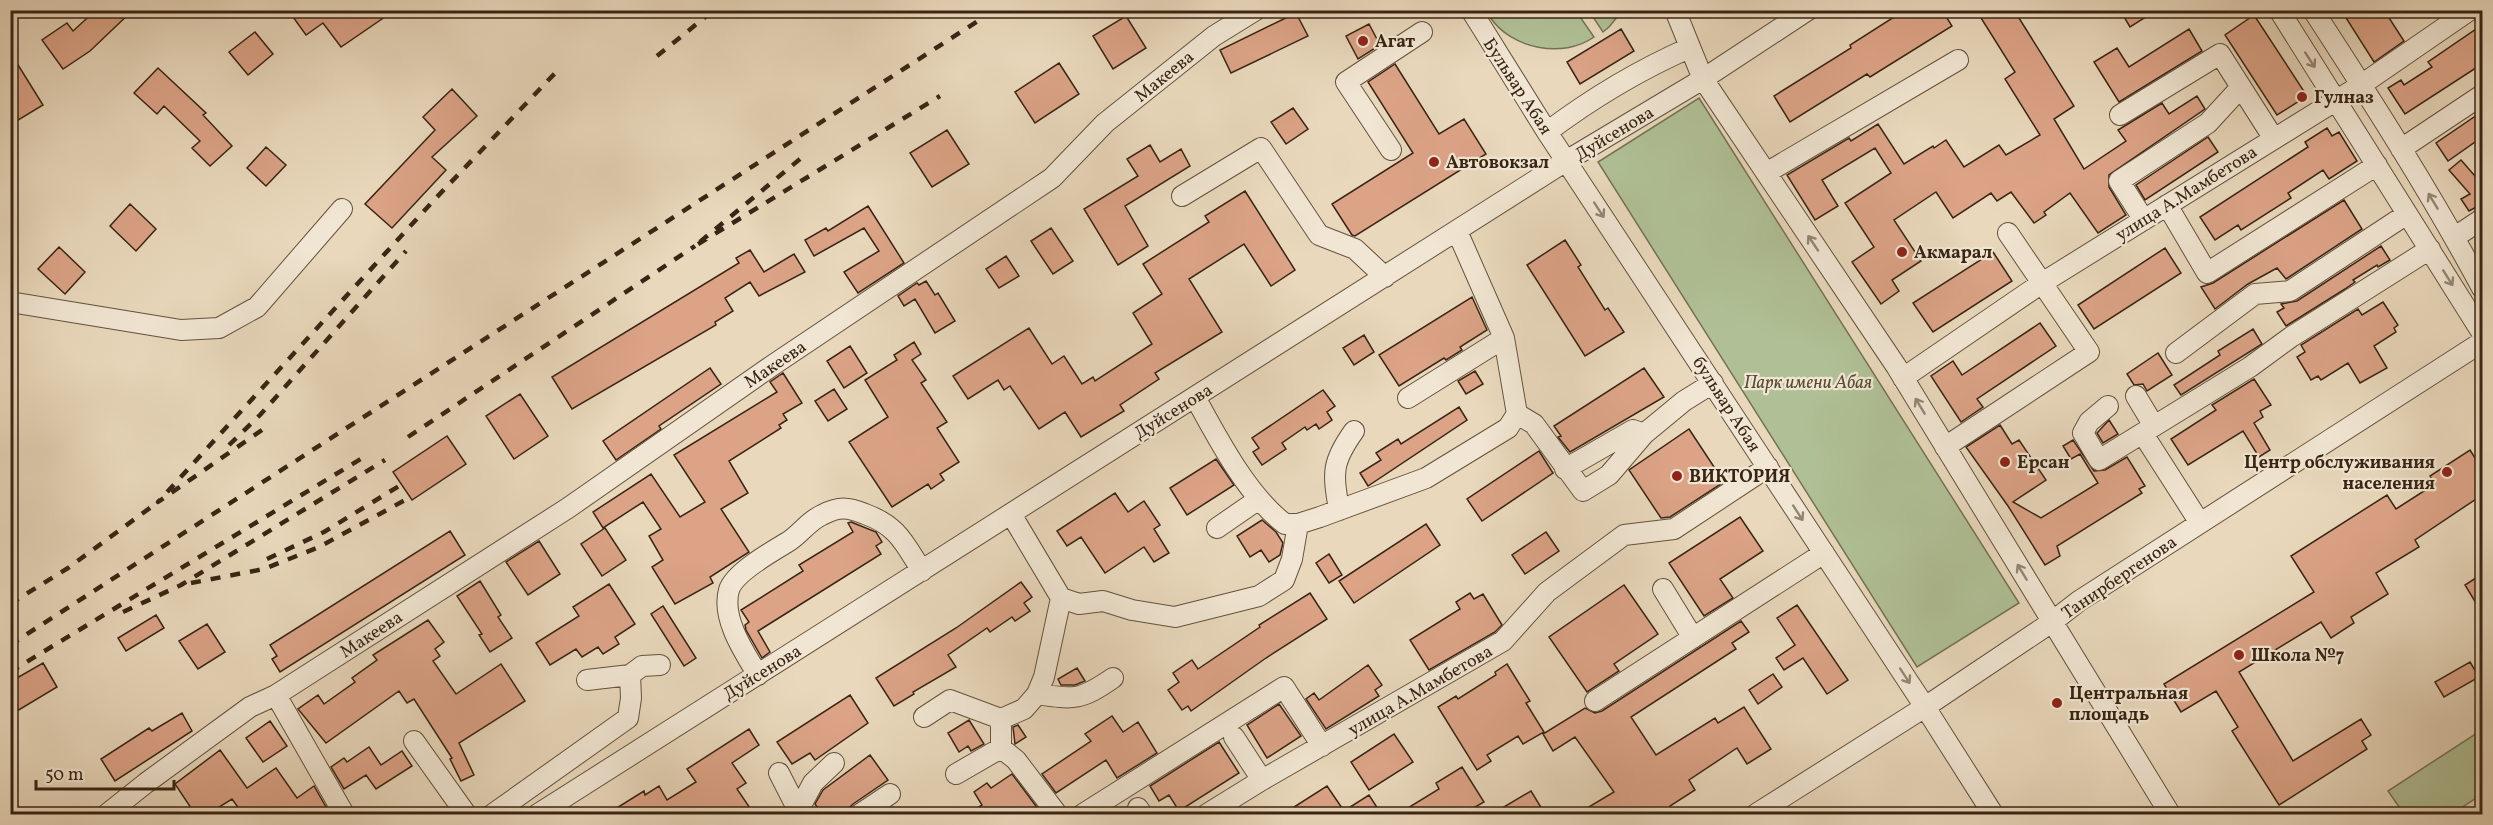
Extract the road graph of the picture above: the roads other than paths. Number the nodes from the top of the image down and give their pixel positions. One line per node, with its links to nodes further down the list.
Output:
1 (1256, 10): 73 (street, Макеева)
2 (1471, 10): 17 (street, Бульвар Абая)
3 (1675, 10): 9 (street)
4 (1808, 10): 11 (street, Дуйсенова)
5 (2279, 10): 15 (street, one-way to 15)
6 (2313, 10): 12 (street)
7 (2470, 10): 12 (street, улица А.Мамбетова)
8 (1422, 32): 20 (street)
9 (1689, 48): 11 (street); 17 (street)
10 (1958, 60): 23 (street)
11 (1703, 79): 21 (street, Дуйсенова); 23 (street)
12 (2361, 86): 15 (street, улица А.Мамбетова); 19 (street)
13 (2241, 87): 16 (street); 18 (street); 29 (street)
14 (2482, 95): 19 (street)
15 (2336, 100): 18 (street, улица А.Мамбетова); 22 (street)
16 (2120, 115)
17 (1547, 132): 21 (street, Бульвар Абая)
18 (2274, 139): 25 (street, улица А.Мамбетова)
19 (2401, 149): 32 (street, one-way to 19)
20 (1391, 150)
21 (1566, 161): 30 (street, Дуйсенова); 43 (street, бульвар Абая, one-way to 43)
22 (2377, 165): 25 (street); 27 (street)
23 (1767, 173): 42 (street, one-way to 23)
24 (1182, 196): 34 (street)
25 (2167, 205): 29 (street, улица А.Мамбетова)
26 (342, 209): 37 (street)
27 (2407, 214): 33 (street); 41 (street)
28 (2482, 219): 32 (street)
29 (2144, 220): 35 (street, улица А.Мамбетова)
30 (1456, 231): 34 (street, Дуйсенова); 39 (street)
31 (2008, 233): 35 (street)
32 (2455, 237): 36 (street)
33 (2430, 249): 38 (street, one-way to 38); 50 (street)
34 (1385, 277): 45 (street, Дуйсенова)
35 (2042, 283): 42 (street, улица А.Мамбетова); 52 (street)
36 (2482, 288)
37 (10, 302)
38 (2482, 333)
39 (1504, 338): 46 (street); 48 (street)
40 (2482, 342): 58 (street, Танирбергенова)
41 (2176, 353)
42 (1903, 378): 52 (street, one-way to 42)
43 (1713, 383): 51 (street); 53 (street, бульвар Абая)
44 (2136, 396): 50 (street)
45 (1196, 397): 55 (street); 57 (street, Дуйсенова)
46 (1408, 398)
47 (2108, 406): 50 (street)
48 (1517, 414): 54 (street); 56 (street)
49 (1354, 430): 56 (street)
50 (2149, 430): 58 (street)
51 (1644, 434): 54 (street); 54 (street)
52 (1945, 447): 65 (street, one-way to 52)
53 (1768, 467): 61 (street, бульвар Абая, one-way to 61); 80 (street, улица А.Мамбетова)
54 (1565, 469)
55 (1259, 499): 59 (street); 60 (street)
56 (1339, 510): 59 (street)
57 (1011, 514): 62 (street, Дуйсенова); 64 (street)
58 (2200, 523): 65 (street, Танирбергенова)
59 (1298, 524): 64 (street)
60 (1217, 528)
61 (1824, 553): 66 (street); 75 (street, бульвар Абая, one-way to 75)
62 (922, 571): 69 (street, Дуйсенова); 69 (street)
63 (1663, 589): 66 (street)
64 (1061, 598): 72 (street)
65 (2052, 622): 75 (street, Танирбергенова); 99 (street)
66 (1693, 638): 74 (street)
67 (660, 665): 68 (street)
68 (630, 675): 71 (street); 91 (street)
69 (758, 675): 92 (street, Дуйсенова)
70 (1113, 678): 72 (street)
71 (587, 680)
72 (1037, 694): 77 (street)
73 (276, 695): 88 (street, Макеева); 89 (street)
74 (1595, 701)
75 (1925, 707): 97 (street, Танирбергенова); 98 (street, бульвар Абая)
76 (924, 717): 77 (street)
77 (1001, 719): 81 (street)
78 (1234, 737): 85 (street)
79 (414, 741): 90 (street)
80 (1322, 746): 85 (street, улица А.Мамбетова); 95 (street)
81 (1001, 748): 84 (street); 94 (street)
82 (834, 763): 87 (street)
83 (779, 773): 87 (street)
84 (956, 774)
85 (1262, 780): 96 (street, улица А.Мамбетова)
86 (890, 794): 93 (street)
87 (800, 812)
88 (107, 814)
89 (344, 814)
90 (465, 814)
91 (493, 814)
92 (538, 814)
93 (860, 814)
94 (1057, 814)
95 (1083, 814)
96 (1207, 814)
97 (1756, 814)
98 (1993, 814)
99 (2170, 814)

